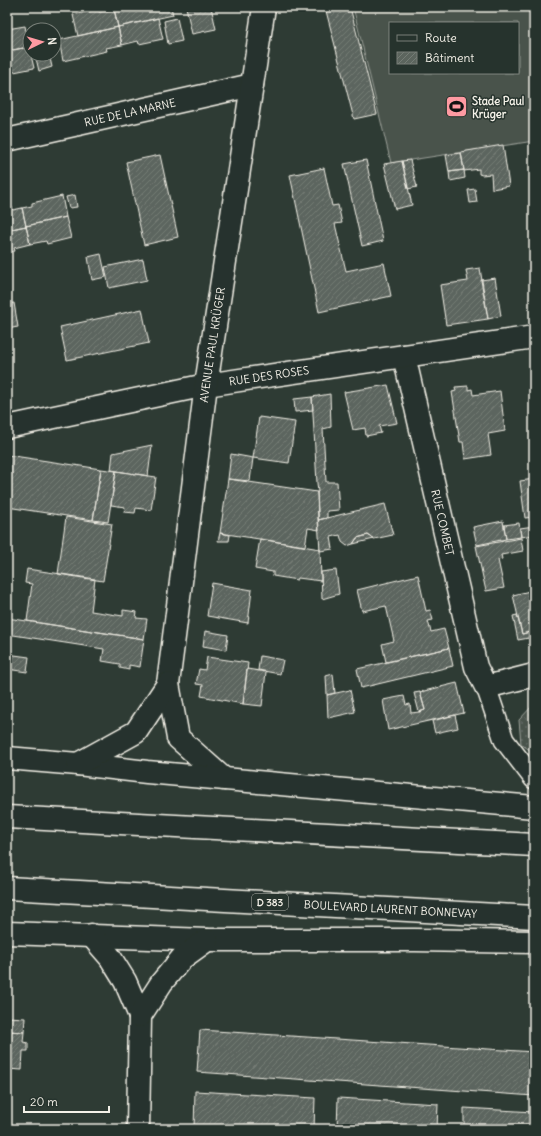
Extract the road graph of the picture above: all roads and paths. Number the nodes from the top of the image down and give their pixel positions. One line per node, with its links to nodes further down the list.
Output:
1 (264, 7): 2 (main road, AVENUE PAUL KRÜGER)
2 (252, 85): 3 (main road, RUE DE LA MARNE); 6 (main road, AVENUE PAUL KRÜGER)
3 (7, 140)
4 (534, 337): 5 (main road, RUE DES ROSES)
5 (404, 356): 6 (main road, RUE DES ROSES); 10 (main road, RUE COMBET)
6 (206, 385): 7 (main road, RUE DES ROSES); 9 (main road, AVENUE PAUL KRÜGER)
7 (7, 427)
8 (534, 675): 10 (main road)
9 (168, 684): 12 (main road); 14 (main road)
10 (486, 686): 13 (street)
11 (7, 758): 12 (main road)
12 (78, 764): 14 (main road)
13 (534, 778)
14 (224, 779): 15 (main road)
15 (534, 807)
16 (7, 817): 17 (main road)
17 (534, 845)
18 (7, 888): 19 (main road, BOULEVARD LAURENT BONNEVAY / D 383)
19 (534, 917)
20 (7, 933): 21 (main road)
21 (91, 935): 22 (main road); 24 (main road)
22 (207, 940): 23 (main road); 24 (main road)
23 (534, 942)
24 (140, 1016): 25 (main road)
25 (134, 1128)

